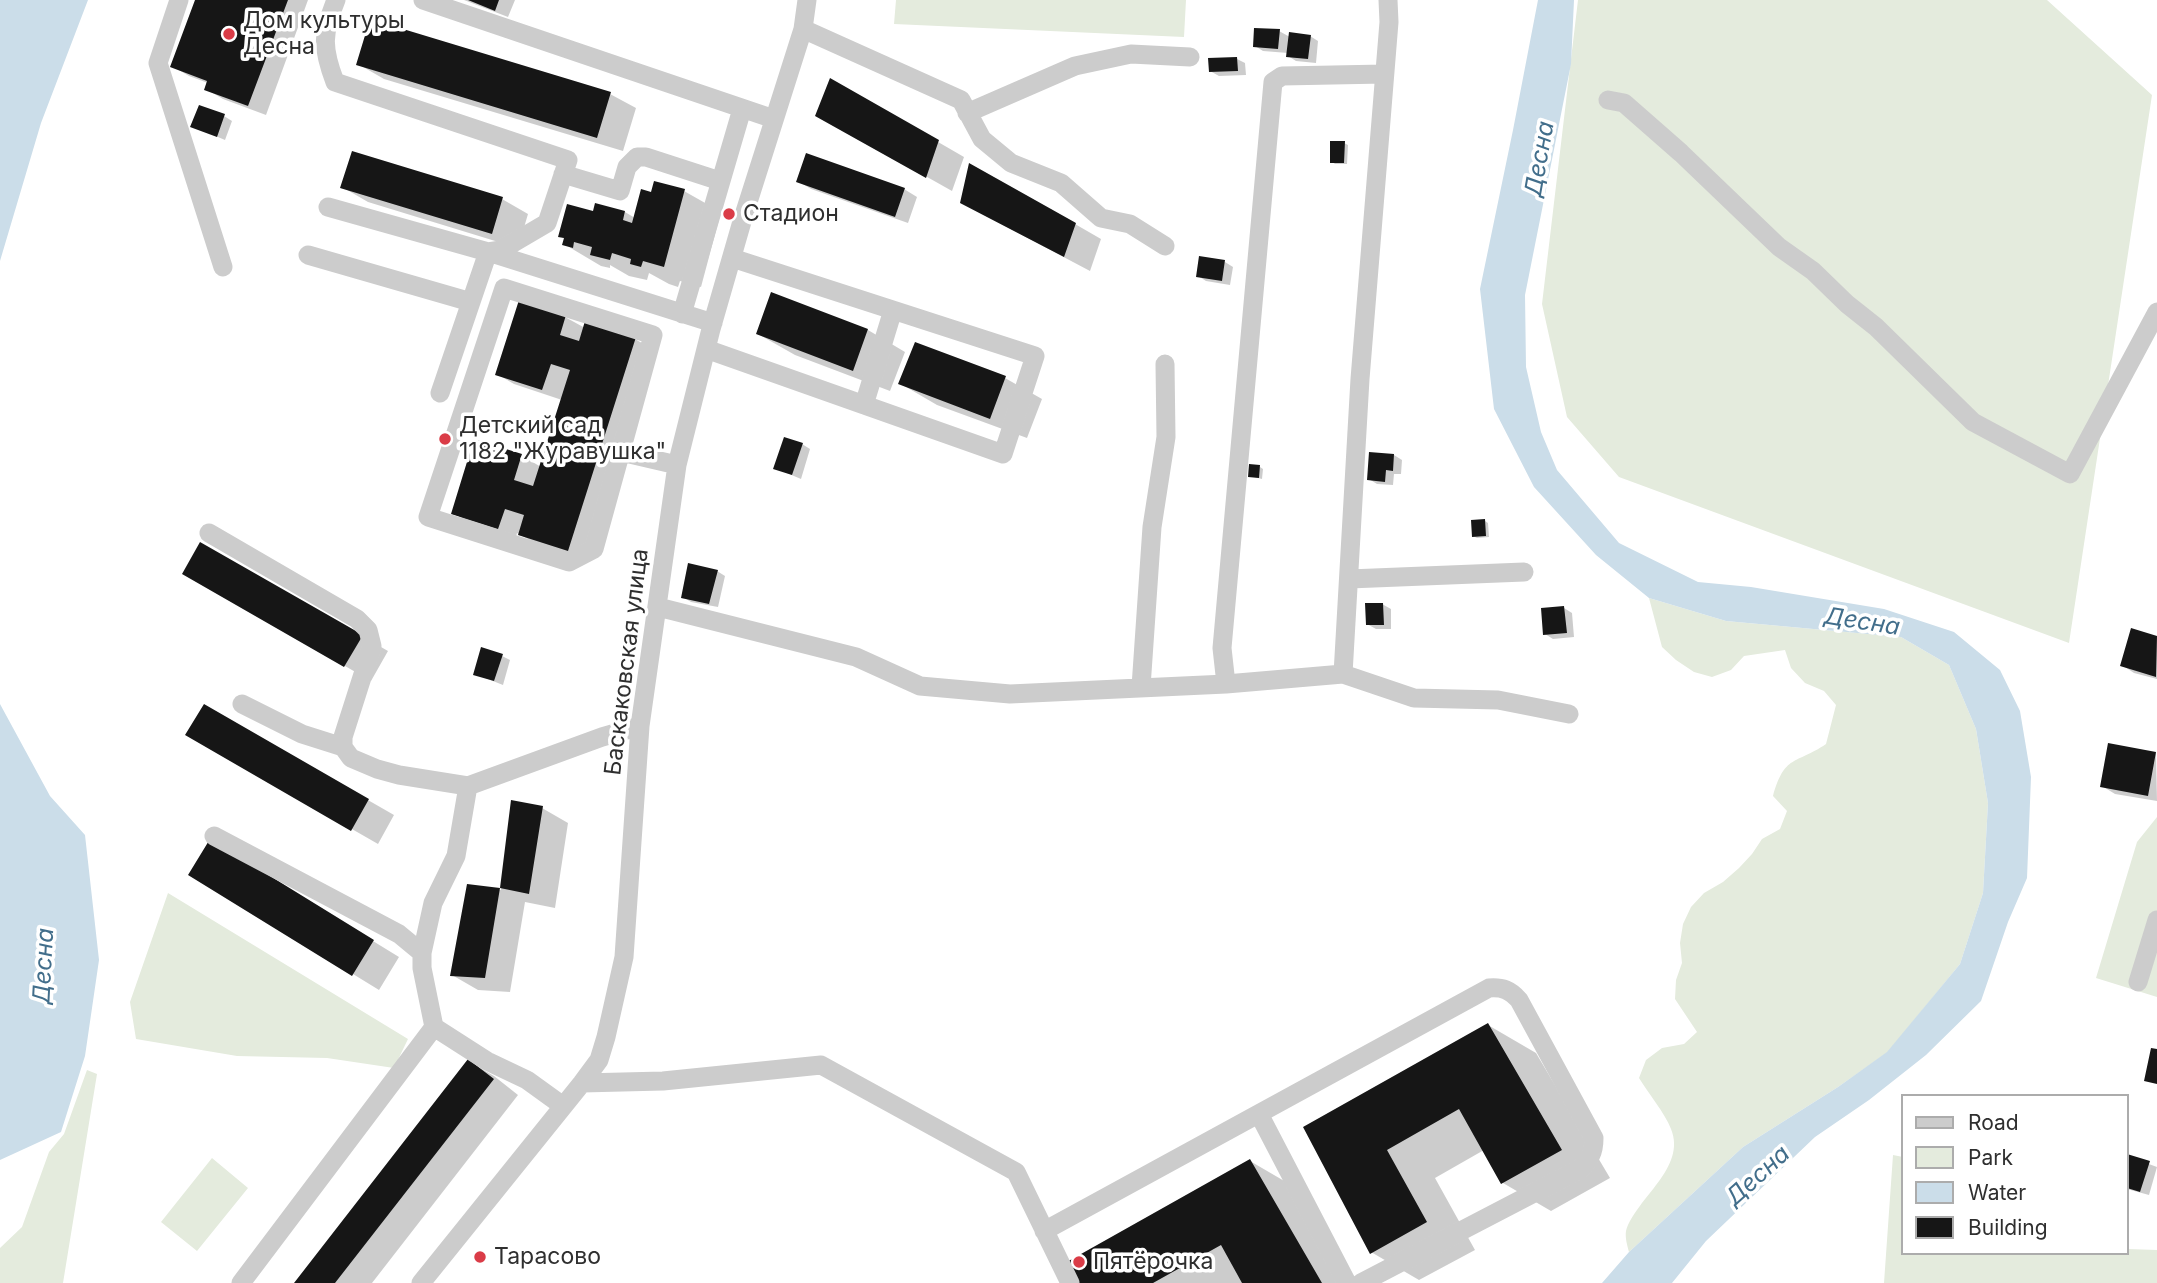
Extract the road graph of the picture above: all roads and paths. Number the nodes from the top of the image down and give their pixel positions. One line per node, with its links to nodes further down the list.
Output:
1 (179, 0): 20 (street)
2 (336, 0): 13 (street)
3 (423, 0): 10 (street)
4 (807, 0): 6 (street, Баскаковская улица)
5 (1388, 0): 8 (street)
6 (803, 29): 11 (street); 12 (street, Баскаковская улица)
7 (1190, 57): 11 (street)
8 (1384, 74): 34 (street); 37 (street)
9 (1608, 100): 23 (street)
10 (742, 109): 12 (street); 14 (street)
11 (968, 113): 16 (street)
12 (774, 119): 19 (street, Баскаковская улица)
13 (563, 174): 14 (street); 17 (street)
14 (720, 181): 24 (street)
15 (328, 207): 17 (street)
16 (1165, 246)
17 (488, 252): 21 (street); 24 (street)
18 (308, 255): 21 (street)
19 (732, 258): 22 (street); 25 (street, Баскаковская улица)
20 (223, 267)
21 (471, 302): 28 (street)
22 (893, 310): 29 (street); 29 (street)
23 (2157, 312)
24 (682, 314): 25 (street)
25 (713, 323): 26 (street, Баскаковская улица)
26 (706, 349): 29 (street); 31 (street, Баскаковская улица)
27 (1165, 364): 38 (street)
28 (440, 393)
29 (864, 405)
30 (621, 452): 30 (street); 31 (street)
31 (677, 465): 35 (street, Баскаковская улица)
32 (209, 533): 42 (street)
33 (1524, 572): 34 (street)
34 (1349, 579): 36 (street)
35 (658, 607): 38 (street); 41 (street, Баскаковская улица)
36 (1343, 674): 37 (street); 40 (street)
37 (1226, 684): 38 (street)
38 (1141, 687)
39 (243, 704): 42 (street)
40 (1569, 715)
41 (640, 726): 43 (street); 49 (street, Баскаковская улица)
42 (343, 747): 43 (street)
43 (468, 786): 46 (street)
44 (214, 836): 46 (street)
45 (2157, 920): 47 (street)
46 (422, 953): 48 (street)
47 (2138, 982)
48 (434, 1027): 50 (street); 53 (street)
49 (582, 1083): 50 (street, Баскаковская улица); 52 (street)
50 (564, 1106): 54 (street, Баскаковская улица)
51 (1259, 1114): 52 (street); 56 (street); 57 (street)
52 (1044, 1231): 55 (street)
53 (241, 1283)
54 (421, 1283)
55 (1070, 1283)
56 (1347, 1283)
57 (1361, 1283)

